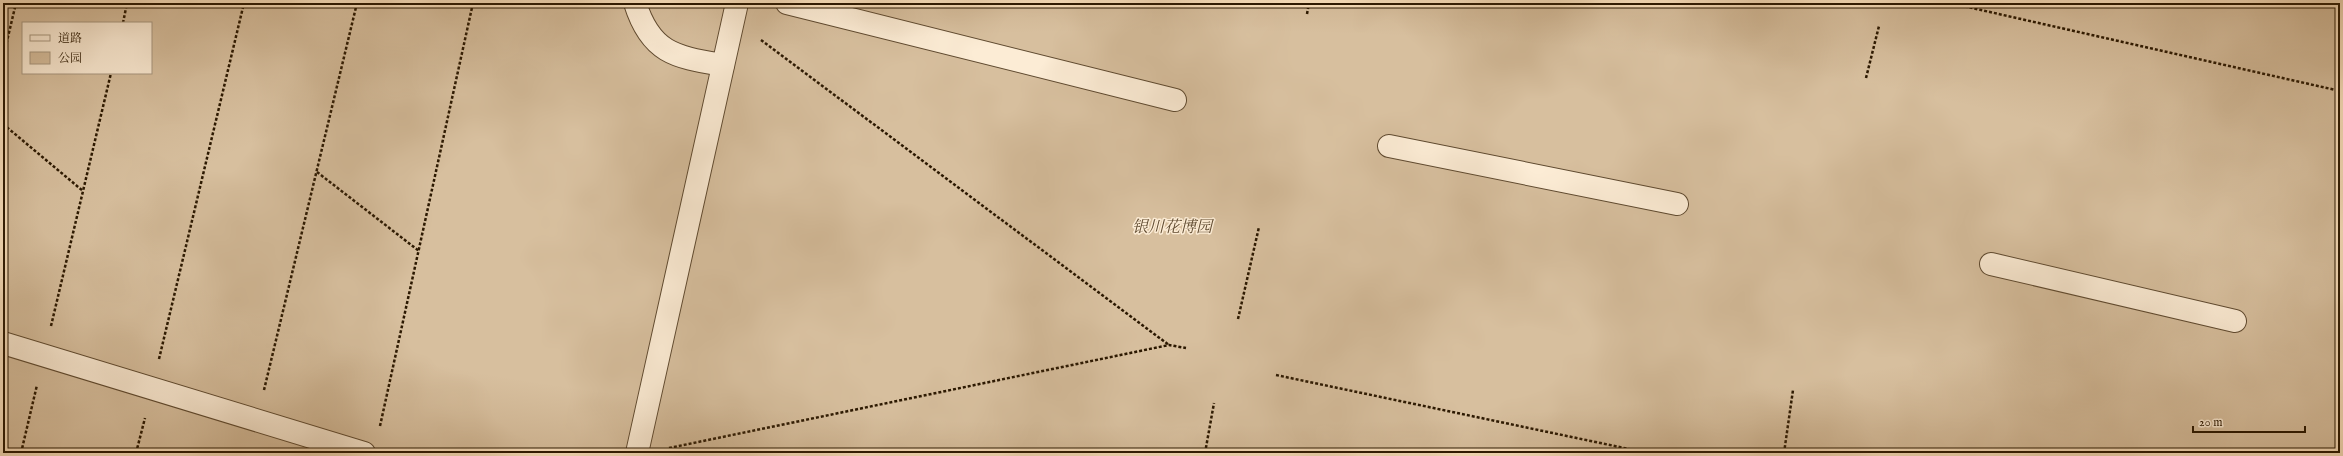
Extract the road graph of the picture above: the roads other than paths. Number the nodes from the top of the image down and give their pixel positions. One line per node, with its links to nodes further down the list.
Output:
1 (635, 3): 4 (street)
2 (788, 3): 5 (street)
3 (735, 11): 4 (street)
4 (723, 65): 12 (street)
5 (1174, 100)
6 (1389, 146): 7 (street)
7 (1677, 204)
8 (1991, 264): 9 (street)
9 (2235, 321)
10 (3, 343): 11 (street)
11 (364, 453)
12 (637, 453)

